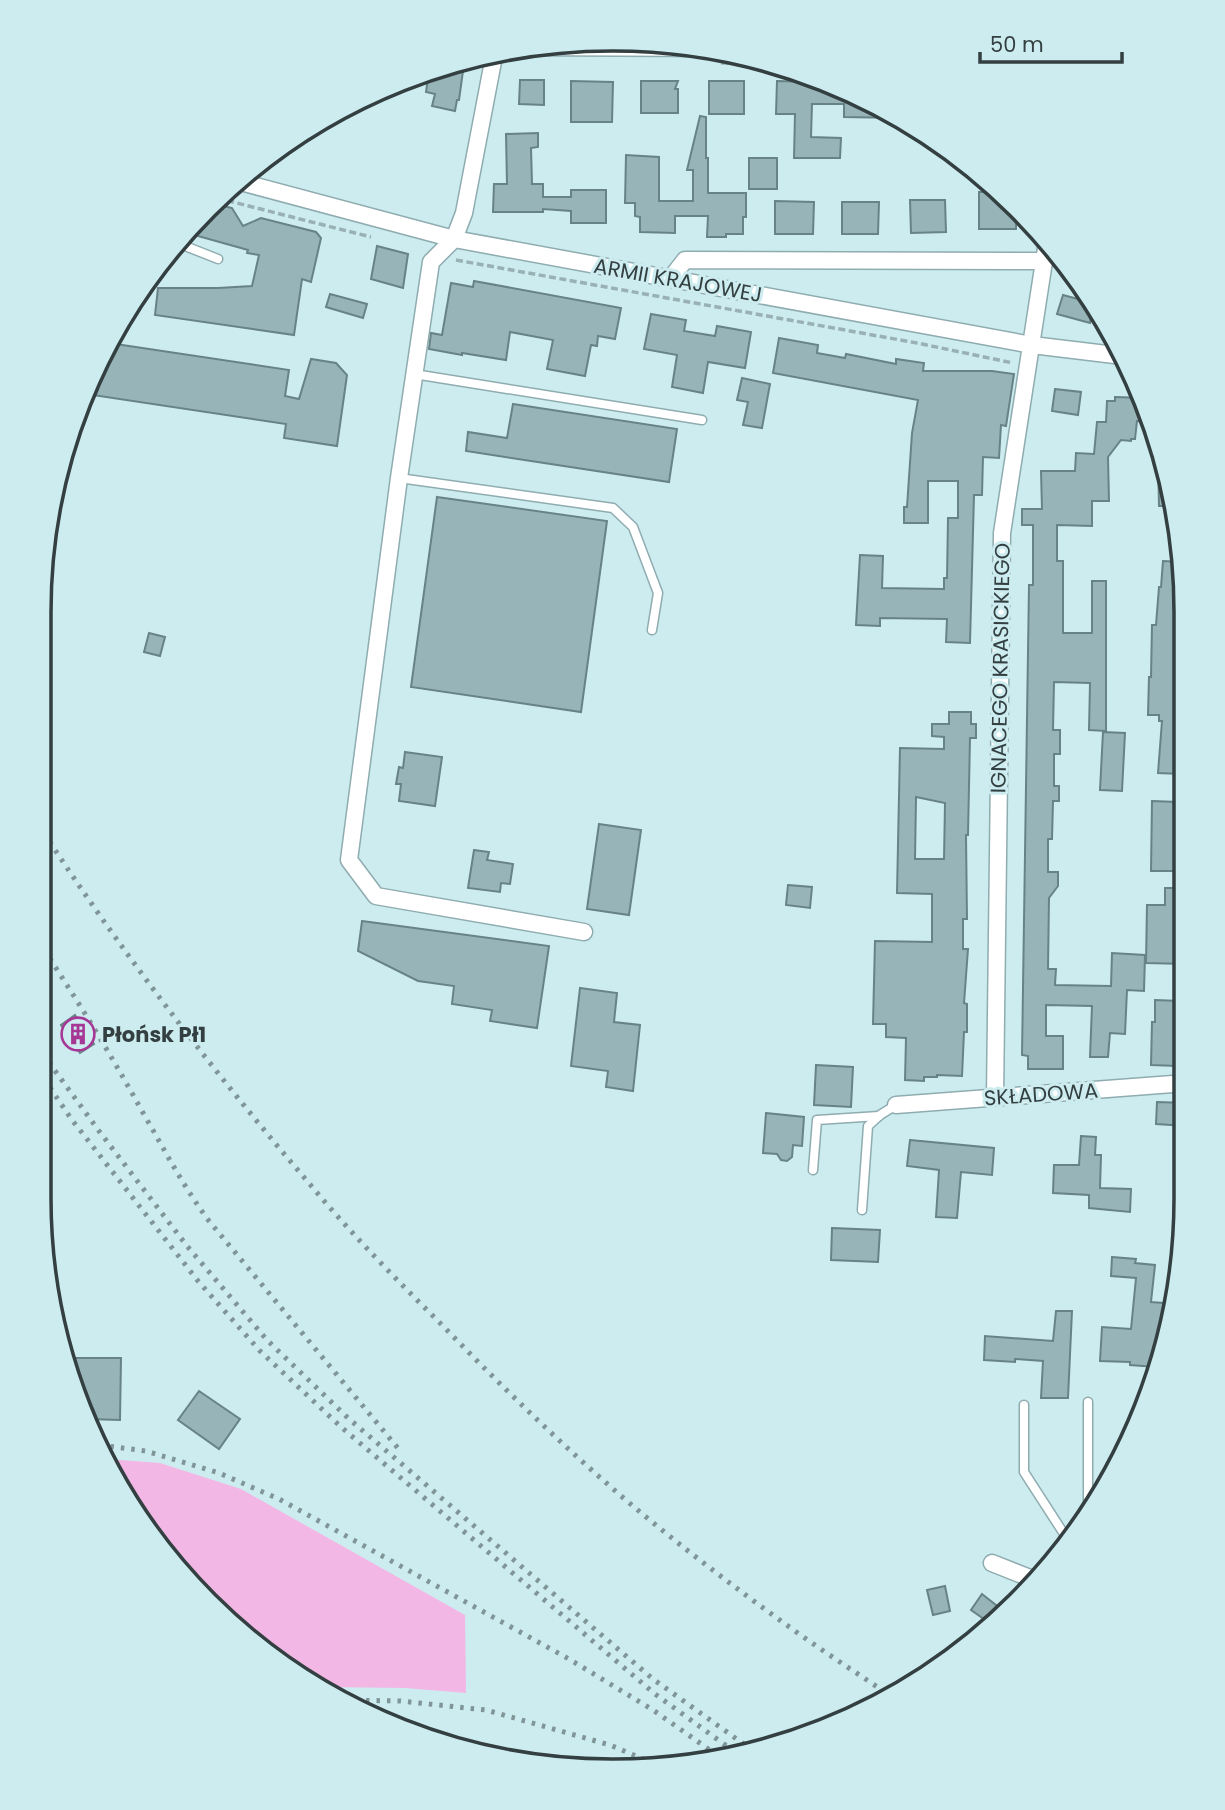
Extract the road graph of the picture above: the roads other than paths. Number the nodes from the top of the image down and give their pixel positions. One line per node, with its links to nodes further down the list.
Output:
1 (610, 51): 2 (street)
2 (664, 54)
3 (492, 64): 5 (street)
4 (249, 184): 5 (street, ARMII KRAJOWEJ)
5 (454, 239): 10 (street, ARMII KRAJOWEJ); 13 (street)
6 (186, 247): 8 (lane)
7 (1046, 255): 9 (street, IGNACEGO KRASICKIEGO)
8 (218, 259)
9 (1045, 261): 10 (street); 11 (street, IGNACEGO KRASICKIEGO)
10 (671, 278): 11 (street, ARMII KRAJOWEJ)
11 (1032, 345): 12 (street, ARMII KRAJOWEJ); 19 (street, IGNACEGO KRASICKIEGO)
12 (1111, 355)
13 (414, 374): 14 (lane); 15 (street)
14 (702, 420)
15 (399, 478): 16 (lane); 17 (street)
16 (652, 631)
17 (583, 932)
18 (1174, 1084): 19 (street, SKŁADOWA)
19 (995, 1097): 20 (street, SKŁADOWA)
20 (896, 1105): 21 (lane)
21 (880, 1115): 22 (lane); 23 (lane)
22 (813, 1170)
23 (862, 1210)
24 (1088, 1402): 26 (lane)
25 (1024, 1405): 27 (lane)
26 (1088, 1497)
27 (1063, 1532)
28 (992, 1563): 29 (street)
29 (1027, 1577)

